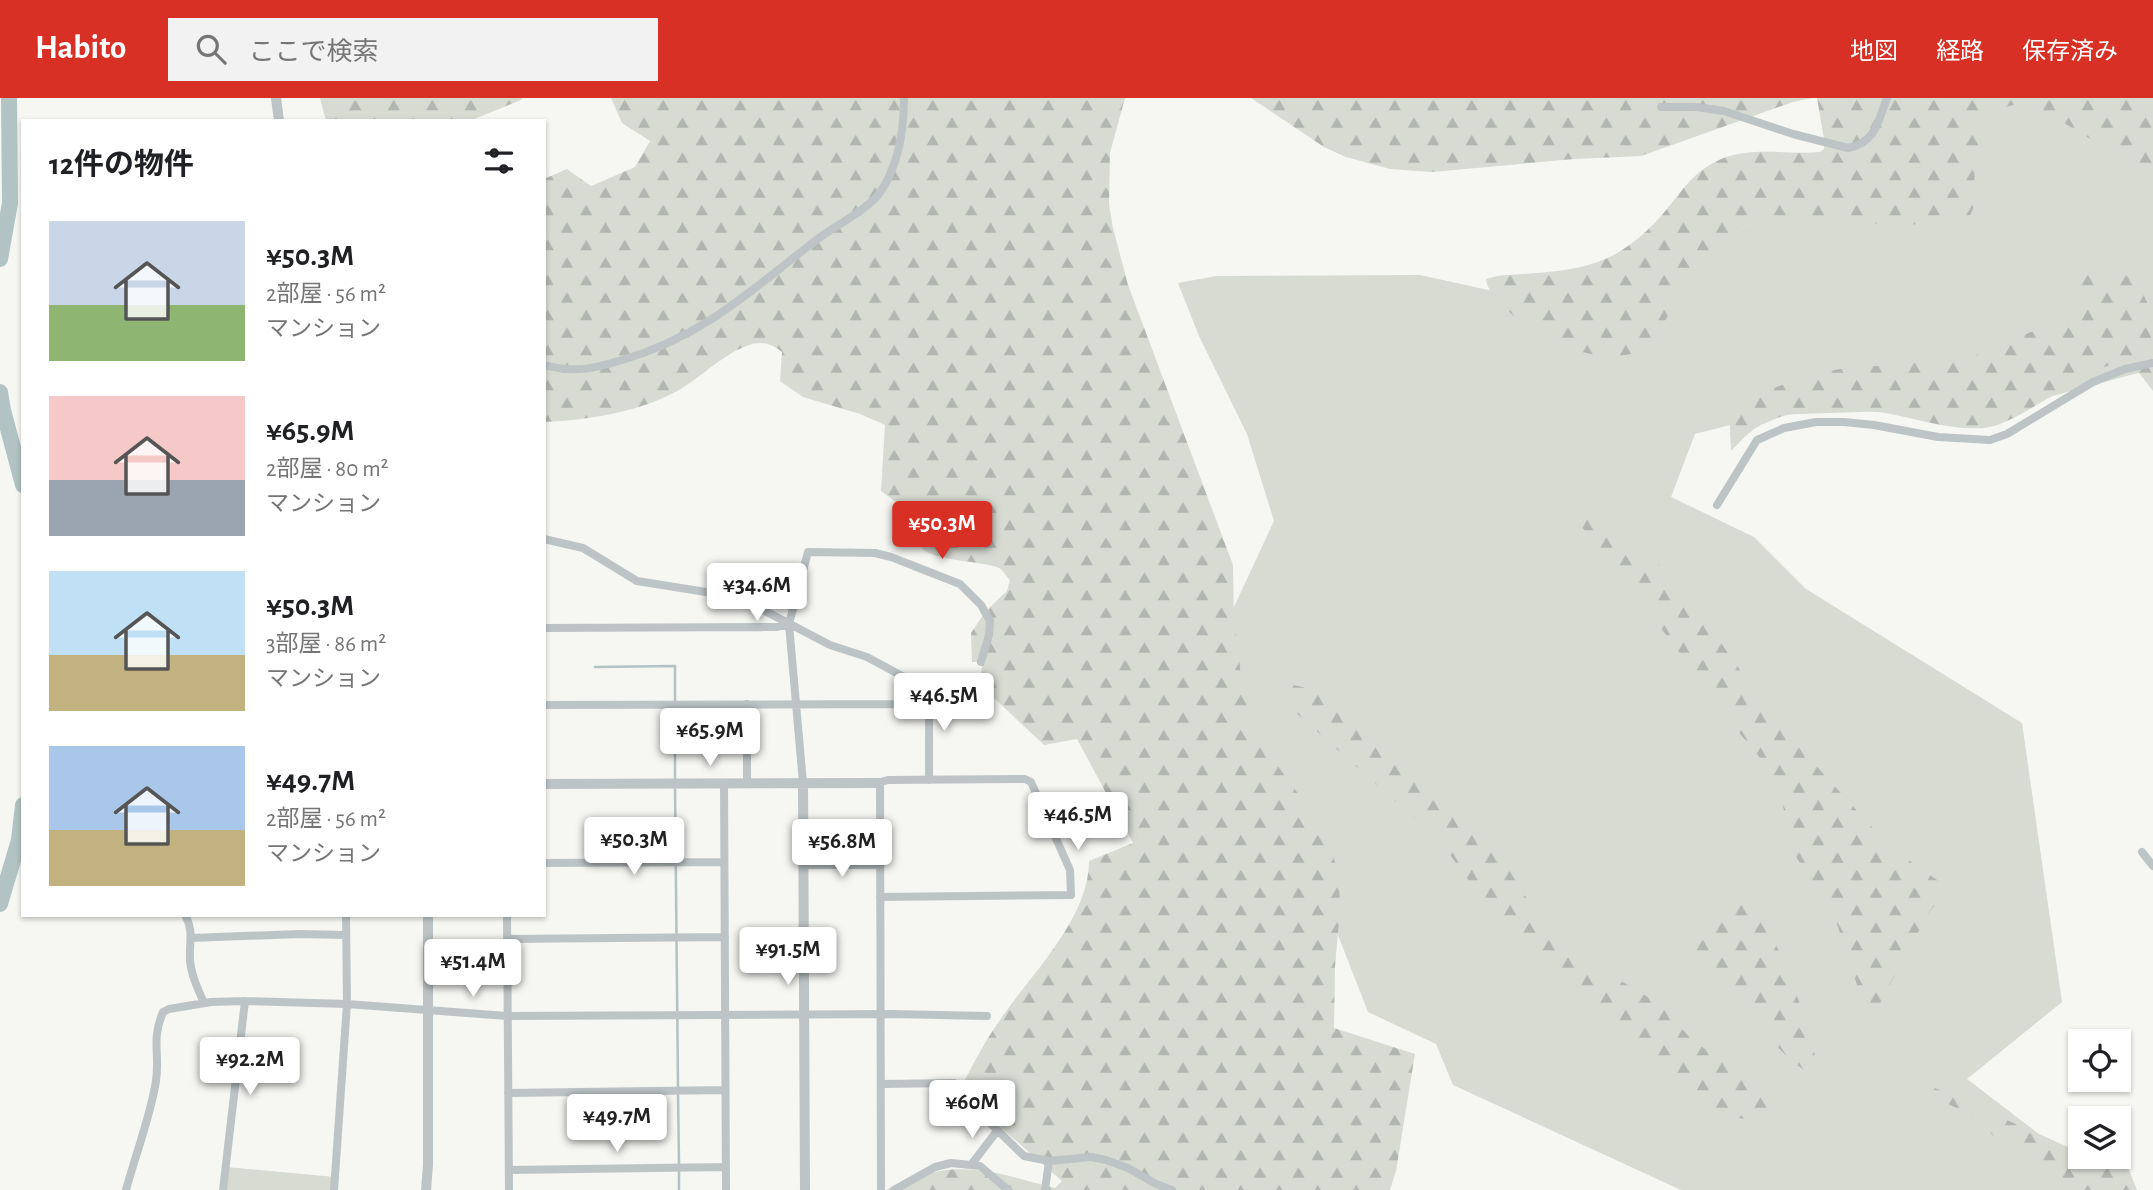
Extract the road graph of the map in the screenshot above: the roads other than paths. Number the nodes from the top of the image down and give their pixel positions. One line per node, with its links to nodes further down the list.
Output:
1 (276, 98): 5 (street)
2 (904, 98): 7 (street)
3 (1887, 98): 4 (street)
4 (1661, 107)
5 (279, 119)
6 (2153, 363): 8 (street)
7 (546, 365)
8 (1717, 505)
9 (546, 539): 10 (street)
10 (789, 624): 11 (street); 12 (street); 13 (street); 16 (street)
11 (546, 628)
12 (981, 662)
13 (929, 687): 14 (street); 17 (street)
14 (971, 698)
15 (747, 704): 16 (street); 18 (street); 24 (street)
16 (796, 704): 17 (street); 20 (street)
17 (929, 704): 19 (street)
18 (546, 705)
19 (929, 780): 21 (street); 31 (street)
20 (803, 783): 21 (street); 24 (street); 29 (street)
21 (878, 783): 28 (street)
22 (546, 784): 23 (street)
23 (724, 784): 24 (street); 26 (street)
24 (747, 784)
25 (2142, 852): 30 (street)
26 (724, 862): 27 (street); 37 (street)
27 (546, 863)
28 (880, 864): 29 (street); 31 (street)
29 (803, 865): 45 (street)
30 (2153, 866)
31 (880, 897): 46 (street)
32 (186, 917): 38 (street)
33 (346, 917): 36 (street)
34 (428, 917): 43 (street)
35 (507, 917): 39 (street)
36 (346, 935): 38 (street); 42 (street)
37 (724, 937): 39 (street); 44 (street)
38 (191, 938): 41 (street)
39 (507, 939): 47 (street)
40 (246, 1001): 41 (street); 42 (street); 58 (street)
41 (204, 1003): 57 (street)
42 (347, 1004): 43 (street); 59 (street)
43 (429, 1012): 47 (street); 60 (street)
44 (725, 1014): 45 (street); 47 (street); 50 (street)
45 (804, 1014): 46 (street); 63 (street)
46 (881, 1014): 48 (street); 49 (street)
47 (507, 1016): 51 (street)
48 (988, 1016)
49 (882, 1084): 52 (street); 64 (street)
50 (725, 1090): 51 (street); 55 (street)
51 (508, 1093): 56 (street)
52 (997, 1131): 53 (street); 54 (street)
53 (1049, 1161): 67 (street); 68 (street)
54 (971, 1166): 65 (street); 66 (street)
55 (726, 1167): 56 (street); 62 (street)
56 (509, 1170): 61 (street)
57 (126, 1190)
58 (223, 1190)
59 (334, 1190)
60 (426, 1190)
61 (509, 1190)
62 (726, 1190)
63 (805, 1190)
64 (881, 1190)
65 (894, 1190)
66 (1008, 1190)
67 (1045, 1190)
68 (1172, 1190)

